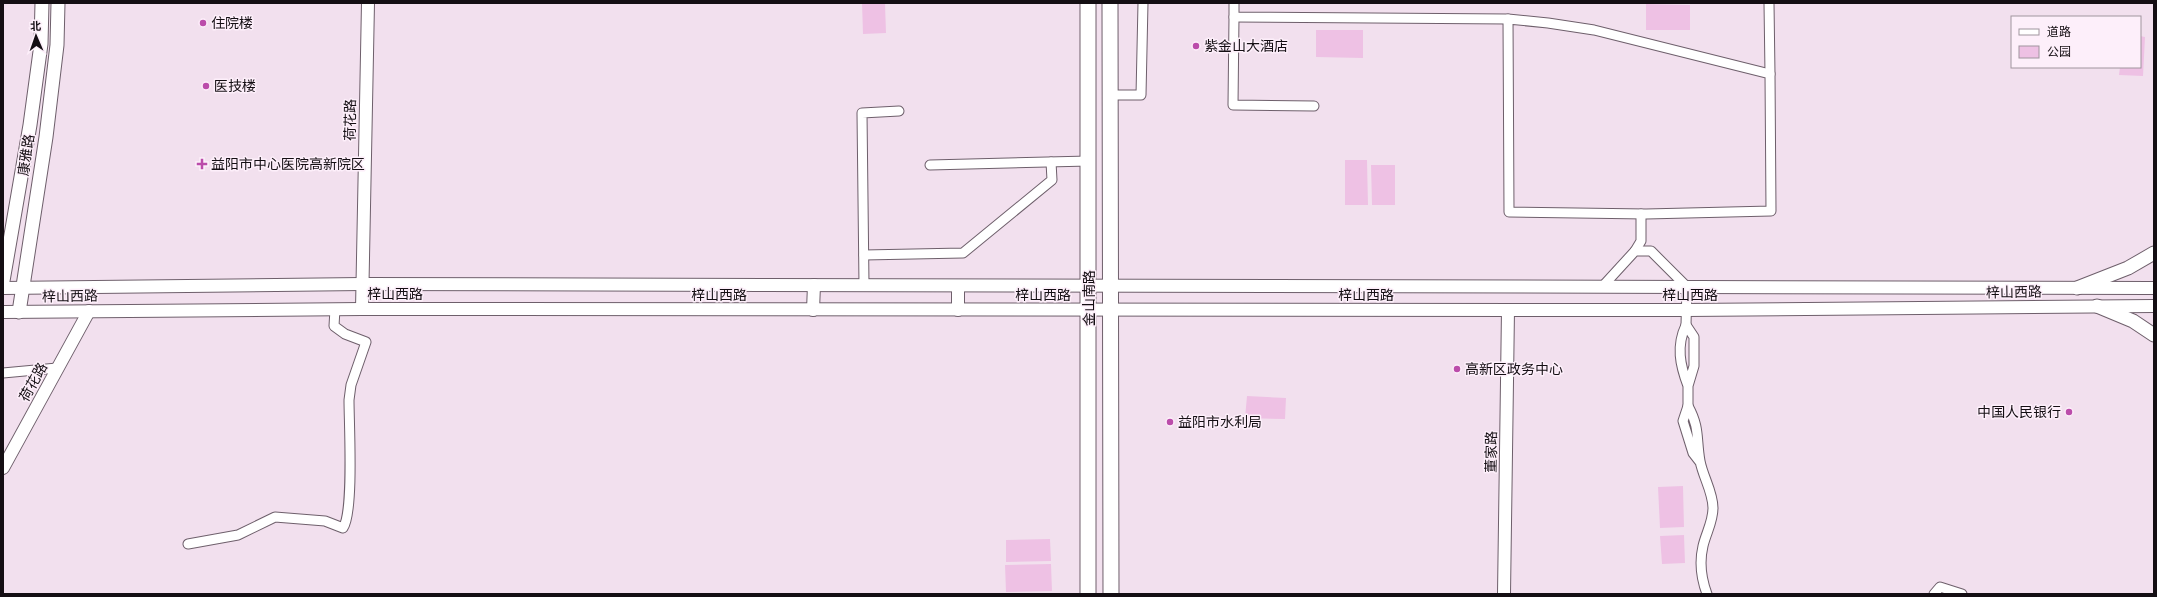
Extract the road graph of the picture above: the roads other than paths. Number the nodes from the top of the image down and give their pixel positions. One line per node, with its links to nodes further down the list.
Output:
1 (42, 3): 23 (main road, 康雅路)
2 (58, 3): 33 (main road, 康雅路)
3 (368, 3): 24 (street, 荷花路)
4 (1088, 3): 15 (highway, 金山南路)
5 (1110, 3): 12 (highway, 金山南路)
6 (1143, 3): 12 (street)
7 (1234, 3): 9 (street)
8 (1769, 3): 11 (street)
9 (1234, 17): 10 (street); 13 (street)
10 (1508, 19): 11 (street); 18 (street)
11 (1770, 74): 18 (street)
12 (1110, 95): 29 (highway, 金山南路)
13 (1314, 106)
14 (899, 111): 22 (street)
15 (1089, 161): 16 (street); 28 (highway, 金山南路)
16 (1051, 162): 17 (street); 22 (street)
17 (930, 165)
18 (1644, 214): 19 (street); 20 (street)
19 (1635, 251): 20 (street); 30 (street)
20 (1651, 251): 31 (street)
21 (2154, 253): 34 (main road)
22 (864, 255): 26 (street)
23 (3, 281)
24 (362, 284): 25 (street, 梓山西路); 33 (street, 梓山西路); 39 (street, 荷花路)
25 (814, 285): 26 (street, 梓山西路); 40 (street)
26 (864, 286): 27 (street, 梓山西路)
27 (958, 286): 28 (street, 梓山西路); 41 (street)
28 (1089, 286): 29 (street, 梓山西路); 42 (highway, 金山南路)
29 (1110, 286): 30 (street, 梓山西路); 43 (highway, 金山南路)
30 (1602, 287): 31 (street, 梓山西路)
31 (1686, 287): 34 (street, 梓山西路); 45 (street)
32 (3, 288): 33 (street, 梓山西路)
33 (22, 288): 48 (main road, 康雅路)
34 (2077, 288): 35 (street, 梓山西路)
35 (2154, 288)
36 (2097, 306): 37 (street, 梓山西路); 45 (street, 梓山西路); 50 (main road)
37 (2154, 306)
38 (334, 309): 39 (street, 梓山西路); 46 (street, 梓山西路); 55 (street)
39 (362, 309): 40 (street, 梓山西路)
40 (813, 310): 41 (street, 梓山西路)
41 (958, 310): 42 (street, 梓山西路)
42 (1088, 310): 43 (street, 梓山西路); 56 (highway, 金山南路)
43 (1110, 310): 44 (street, 梓山西路); 57 (highway, 金山南路)
44 (1508, 310): 45 (street, 梓山西路); 58 (street, 董家路)
45 (1686, 310): 49 (street)
46 (89, 311): 48 (street, 梓山西路); 51 (street, 荷花路)
47 (3, 312): 48 (street, 梓山西路)
48 (19, 312)
49 (1686, 326): 53 (street); 53 (street)
50 (2154, 335)
51 (57, 368): 52 (street); 54 (street, 荷花路)
52 (3, 373)
53 (1688, 386): 59 (street)
54 (3, 468)
55 (188, 544)
56 (1088, 594)
57 (1111, 594)
58 (1504, 594)
59 (1707, 594)
60 (1934, 594): 61 (street)
61 (1962, 594)

